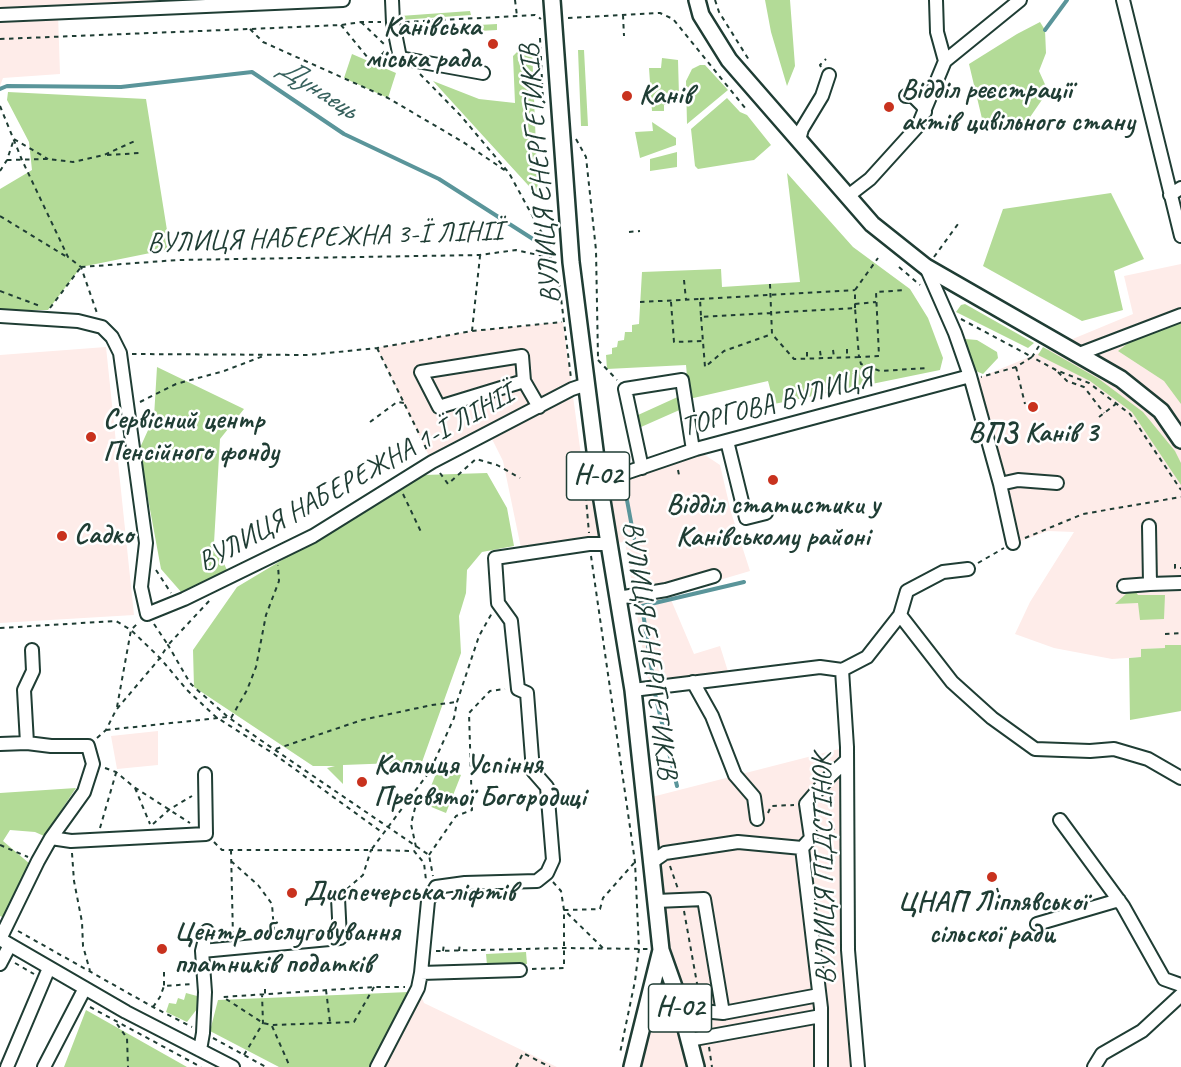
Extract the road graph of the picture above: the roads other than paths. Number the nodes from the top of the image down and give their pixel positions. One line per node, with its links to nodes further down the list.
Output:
1 (343, 0): 8 (street)
2 (392, 0): 10 (street)
3 (552, 0): 24 (main road, ВУЛИЦЯ ЕНЕРГЕТИКІВ / Н-02)
4 (697, 0): 14 (main road)
5 (936, 0): 9 (street)
6 (1020, 0): 9 (street)
7 (1123, 0): 15 (street)
8 (0, 15)
9 (945, 61): 13 (street)
10 (483, 73)
11 (830, 75): 14 (street)
12 (906, 96): 13 (street)
13 (925, 112): 16 (street)
14 (799, 140): 16 (main road)
15 (1176, 192): 17 (street)
16 (848, 196): 18 (main road)
17 (1181, 236)
18 (930, 262): 21 (main road); 22 (street)
19 (1181, 315): 21 (street)
20 (0, 316): 25 (street, ВУЛИЦЯ НАБЕРЕЖНА 1-Ї ЛІНІЇ)
21 (1079, 354): 26 (main road)
22 (970, 376): 27 (street, ТОРГОВА ВУЛИЦЯ); 32 (street)
23 (524, 381): 23 (street); 25 (street)
24 (587, 384): 25 (street, ВУЛИЦЯ НАБЕРЕЖНА 1-Ї ЛІНІЇ); 30 (main road, ВУЛИЦЯ ЕНЕРГЕТИКІВ / Н-02)
25 (539, 407)
26 (1181, 440)
27 (727, 441): 28 (street, ТОРГОВА ВУЛИЦЯ); 33 (street)
28 (693, 450): 29 (street, ТОРГОВА ВУЛИЦЯ); 29 (street)
29 (642, 468): 30 (street, ТОРГОВА ВУЛИЦЯ)
30 (599, 482): 36 (main road, ВУЛИЦЯ ЕНЕРГЕТИКІВ / Н-02)
31 (1057, 483): 32 (street)
32 (1000, 484): 35 (street)
33 (766, 513)
34 (1149, 526): 40 (street)
35 (1013, 543)
36 (609, 544): 42 (main road, ВУЛИЦЯ ЕНЕРГЕТИКІВ / Н-02); 69 (street)
37 (968, 569): 43 (street)
38 (714, 576): 42 (street)
39 (1181, 583): 40 (street)
40 (1150, 584): 41 (street)
41 (1124, 586)
42 (618, 598): 47 (main road, ВУЛИЦЯ ЕНЕРГЕТИКІВ / Н-02)
43 (900, 615): 45 (street); 52 (street)
44 (32, 650): 48 (street)
45 (842, 670): 46 (street); 50 (street, ВУЛИЦЯ ПІДСТІНОК)
46 (693, 682): 47 (street); 53 (street)
47 (633, 690): 57 (main road, ВУЛИЦЯ ЕНЕРГЕТИКІВ / Н-02)
48 (27, 743): 49 (street); 55 (street)
49 (0, 744)
50 (846, 761): 56 (street); 86 (street, ВУЛИЦЯ ПІДСТІНОК)
51 (205, 774): 55 (street)
52 (1181, 778)
53 (762, 818)
54 (1060, 820): 59 (street)
55 (51, 838): 63 (street)
56 (802, 848): 57 (street); 72 (street)
57 (652, 862): 60 (main road, ВУЛИЦЯ ЕНЕРГЕТИКІВ / Н-02)
58 (338, 898): 65 (street)
59 (1119, 900): 61 (street); 70 (street)
60 (656, 901): 64 (main road, ВУЛИЦЯ ЕНЕРГЕТИКІВ / Н-02); 75 (street)
61 (1036, 924)
62 (207, 931): 65 (street)
63 (3, 941): 66 (street); 67 (street)
64 (661, 950): 74 (main road, ВУЛИЦЯ ЕНЕРГЕТИКІВ / Н-02); 83 (main road, ВУЛИЦЯ ЕНЕРГЕТИКІВ / Н-02)
65 (202, 951): 78 (street)
66 (0, 964)
67 (49, 968): 71 (street); 79 (street)
68 (520, 969): 69 (street)
69 (421, 973): 82 (street)
70 (1181, 985)
71 (84, 988): 78 (street); 80 (street)
72 (819, 995): 75 (street); 76 (street)
73 (1181, 995): 87 (street)
74 (682, 1012): 75 (street); 77 (main road, ВУЛИЦЯ ЕНЕРГЕТИКІВ / Н-02)
75 (723, 1014)
76 (821, 1016): 77 (street); 85 (street)
77 (689, 1040): 84 (main road, ВУЛИЦЯ ЕНЕРГЕТИКІВ / Н-02)
78 (200, 1050): 81 (street)
79 (7, 1067)
80 (44, 1067)
81 (233, 1067)
82 (377, 1067)
83 (632, 1067)
84 (696, 1067)
85 (821, 1067)
86 (858, 1067)
87 (1094, 1067)

